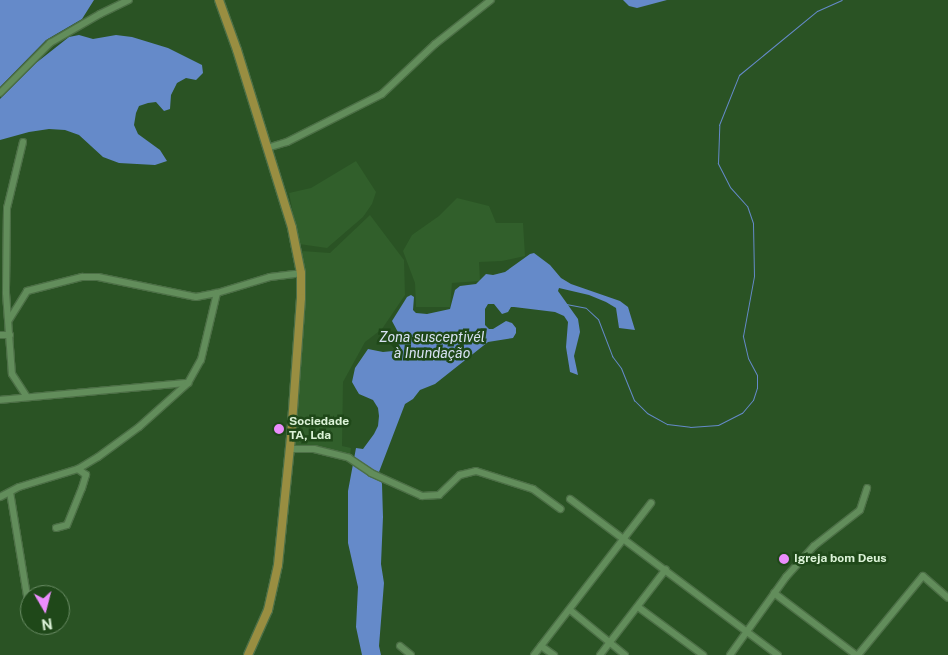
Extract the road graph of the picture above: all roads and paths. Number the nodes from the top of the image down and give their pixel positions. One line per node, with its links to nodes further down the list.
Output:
1 (129, 0): 4 (street)
2 (219, 0): 6 (main road)
3 (492, 0): 6 (street)
4 (0, 93)
5 (23, 142): 9 (street)
6 (267, 148): 7 (main road)
7 (301, 273): 8 (street); 15 (main road)
8 (217, 293): 9 (street); 12 (street)
9 (9, 320): 11 (street)
10 (0, 335): 11 (street)
11 (10, 335): 13 (street)
12 (188, 383): 13 (street); 16 (street)
13 (26, 397): 14 (street)
14 (0, 400)
15 (289, 449): 22 (street); 35 (main road)
16 (78, 469): 18 (street); 23 (street)
17 (868, 488): 27 (street)
18 (10, 492): 19 (street); 26 (street)
19 (0, 497)
20 (570, 499): 24 (street)
21 (651, 503): 24 (street)
22 (561, 509)
23 (56, 528)
24 (623, 538): 25 (street); 30 (street)
25 (666, 569): 29 (street); 31 (street)
26 (26, 585)
27 (774, 593): 31 (street); 44 (street)
28 (948, 598): 44 (street)
29 (638, 607): 32 (street); 41 (street)
30 (570, 610): 32 (street); 34 (street)
31 (749, 631): 42 (street); 43 (street)
32 (610, 643): 39 (street); 40 (street)
33 (400, 646): 36 (street)
34 (541, 646): 37 (street); 38 (street)
35 (248, 655)
36 (411, 655)
37 (534, 655)
38 (554, 655)
39 (600, 655)
40 (625, 655)
41 (703, 655)
42 (730, 655)
43 (778, 655)
44 (857, 655)

